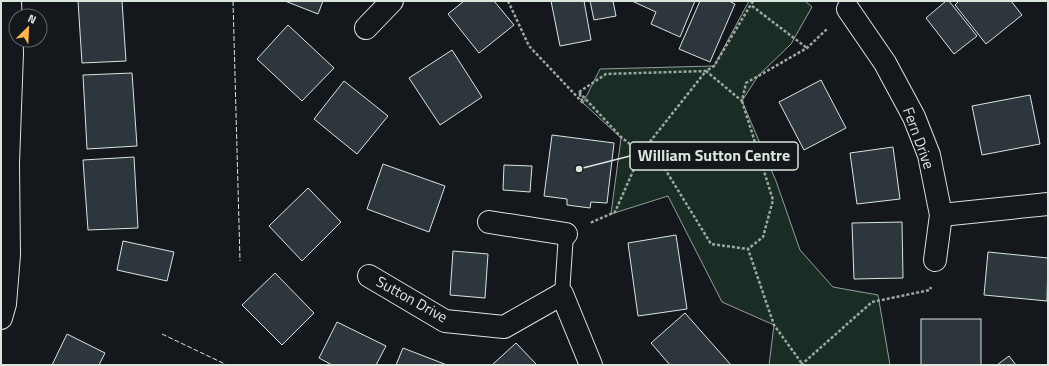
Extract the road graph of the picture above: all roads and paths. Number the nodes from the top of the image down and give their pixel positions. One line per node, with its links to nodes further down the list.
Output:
1 (10, 1): 21 (street)
2 (392, 1): 7 (street)
3 (508, 1): 10 (path)
4 (753, 1): 6 (path)
5 (847, 4): 8 (path); 14 (street, Fern Drive)
6 (751, 6): 8 (path); 9 (path)
7 (366, 28)
8 (807, 48): 11 (path)
9 (706, 72): 10 (path); 11 (path); 12 (path)
10 (579, 92): 12 (path)
11 (742, 101): 17 (path)
12 (641, 154): 16 (path); 17 (path)
13 (1048, 204): 14 (street)
14 (941, 215): 18 (street, Fern Drive)
15 (489, 222): 16 (street)
16 (566, 234): 20 (lane)
17 (748, 249): 23 (path)
18 (935, 260): 23 (path)
19 (369, 276): 20 (street, Sutton Drive)
20 (562, 294): 22 (street)
21 (1, 318)
22 (591, 365)
23 (802, 365)

